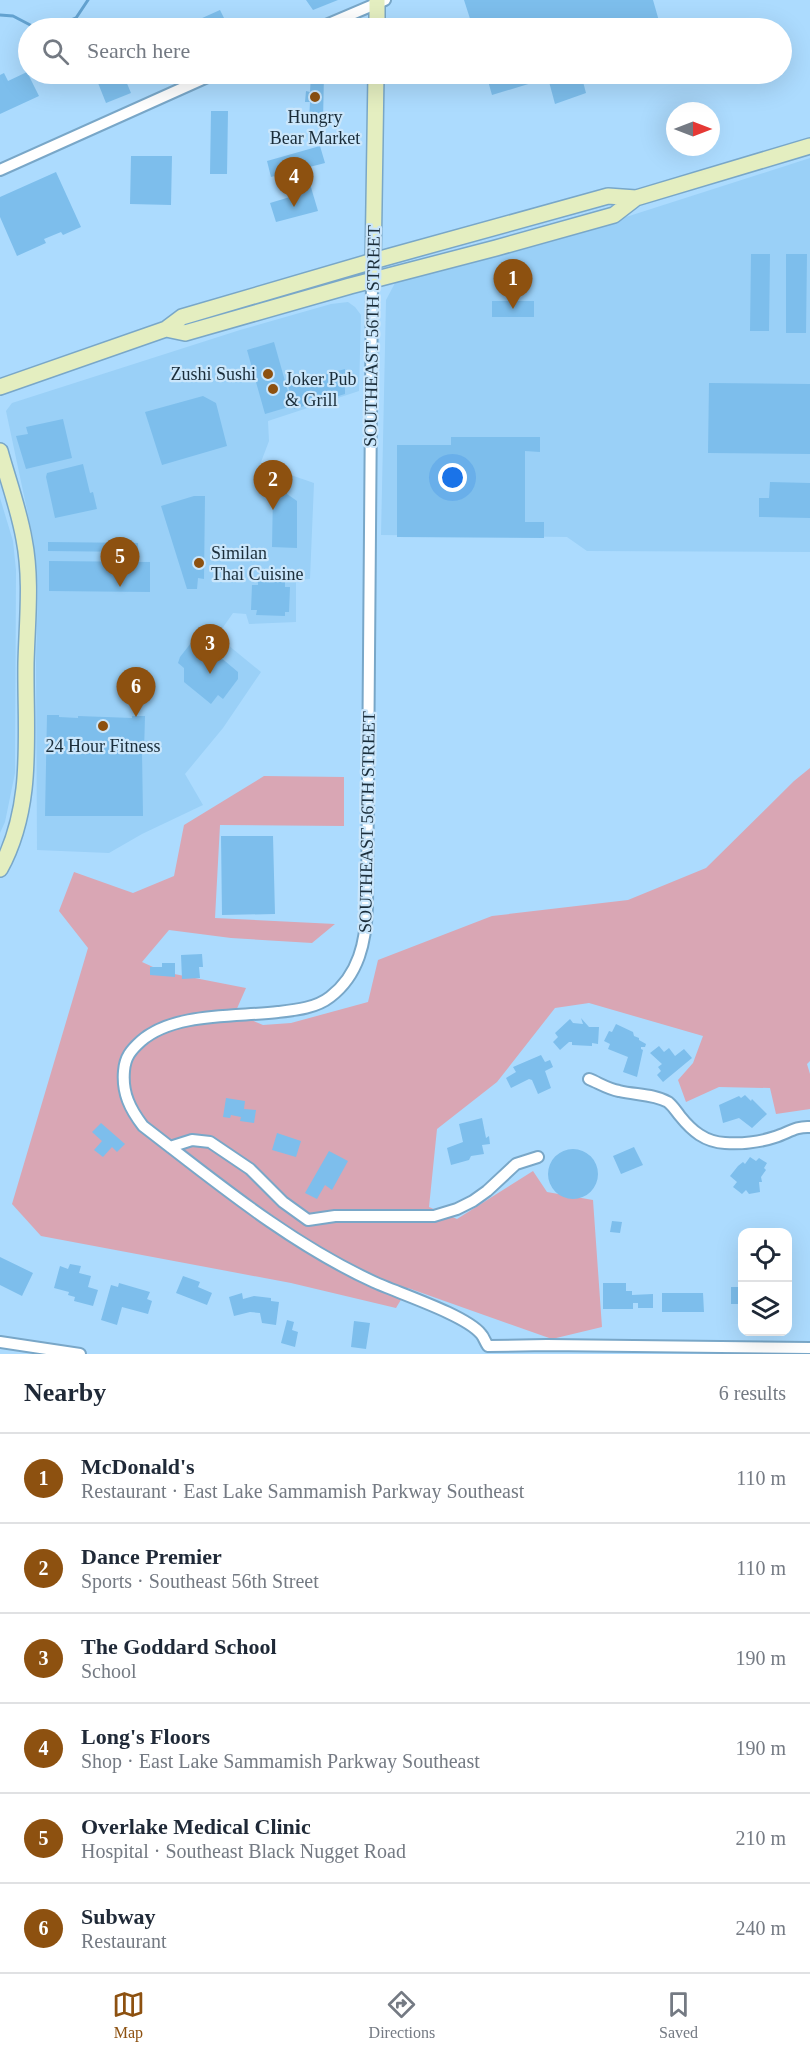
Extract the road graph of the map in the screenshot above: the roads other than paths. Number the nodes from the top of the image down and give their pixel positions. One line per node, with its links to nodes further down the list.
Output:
1 (380, 1): 2 (street); 3 (main road)
2 (342, 18)
3 (378, 18)
4 (192, 84): 7 (street)
5 (376, 84): 9 (main road, SOUTHEAST 56TH STREET)
6 (810, 146): 8 (main road)
7 (0, 170)
8 (630, 197): 9 (main road); 10 (main road)
9 (373, 261): 10 (main road, SOUTHEAST 56TH STREET); 11 (main road)
10 (372, 280): 11 (main road); 17 (street, SOUTHEAST 56TH STREET)
11 (166, 329): 12 (main road)
12 (0, 387)
13 (0, 451): 14 (main road)
14 (0, 869)
15 (590, 1079): 16 (street)
16 (810, 1127)
17 (170, 1147): 18 (street); 21 (street, SOUTHEAST 56TH STREET)
18 (538, 1157)
19 (0, 1342): 22 (street)
20 (810, 1348): 21 (street)
21 (485, 1350)
22 (80, 1354)

